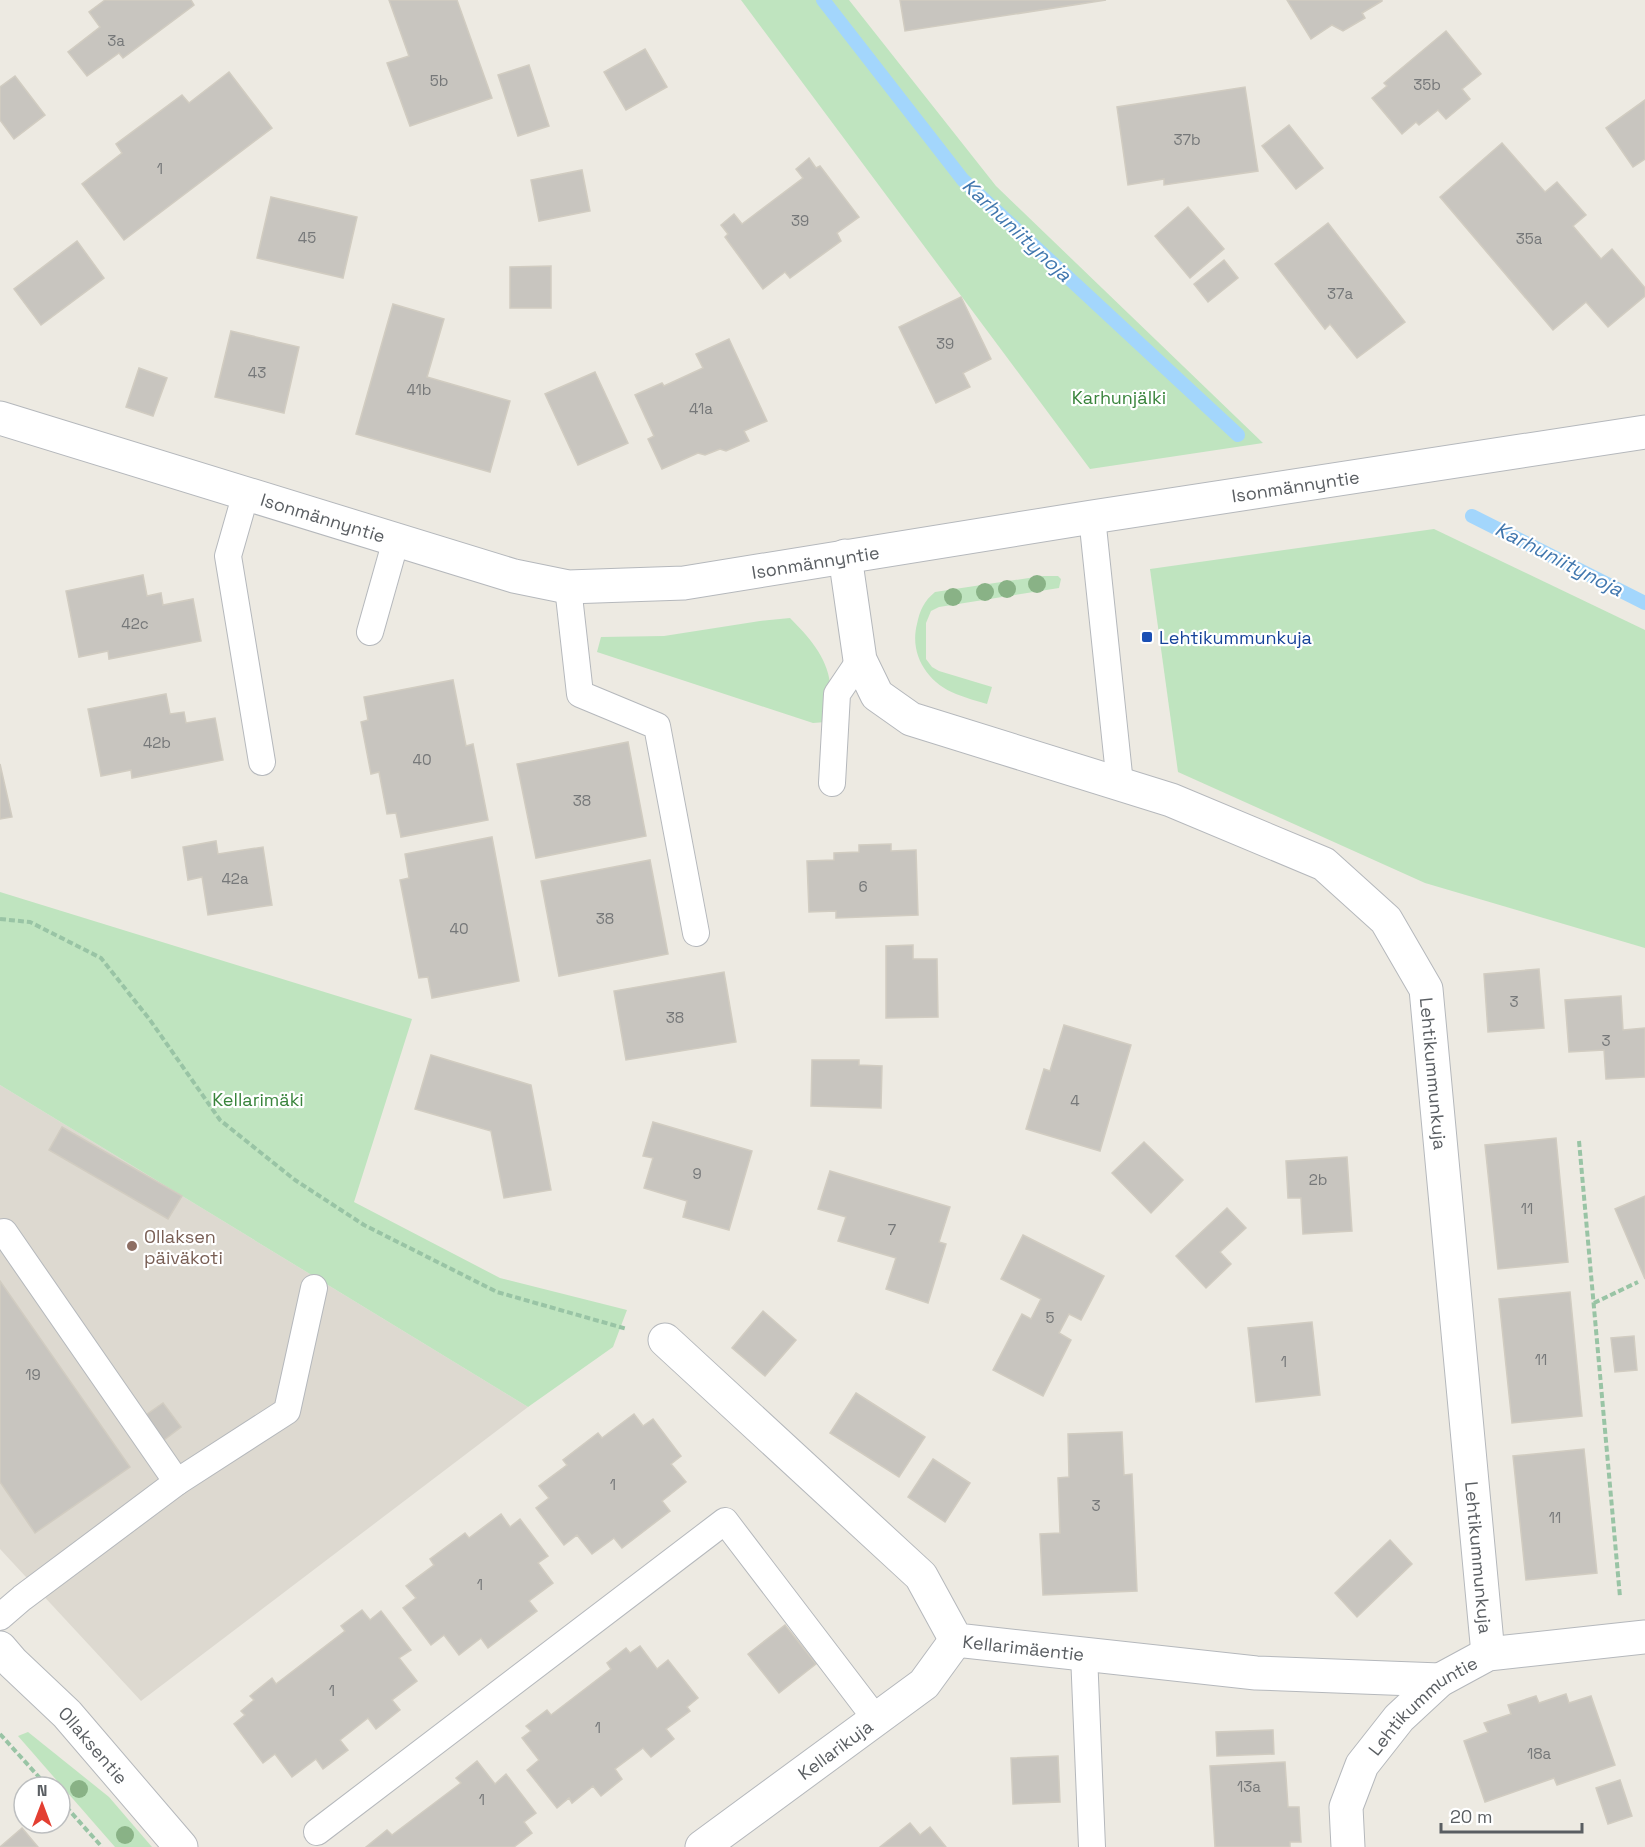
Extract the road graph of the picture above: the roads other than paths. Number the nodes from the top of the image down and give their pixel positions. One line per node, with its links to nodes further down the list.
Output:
1 (0, 418): 3 (street, Isonmännyntie)
2 (1645, 432): 4 (street, Isonmännyntie)
3 (246, 493): 5 (street, Isonmännyntie); 10 (lane)
4 (1092, 517): 6 (street, Isonmännyntie); 12 (lane)
5 (396, 540): 7 (street, Isonmännyntie); 8 (lane)
6 (845, 556): 7 (street, Isonmännyntie); 9 (street, Lehtikummunkuja)
7 (568, 587): 13 (lane)
8 (370, 632)
9 (860, 660): 11 (lane); 12 (street, Lehtikummunkuja)
10 (262, 762)
11 (832, 783)
12 (1120, 784): 23 (street, Lehtikummunkuja)
13 (696, 933)
14 (4, 1232): 17 (lane)
15 (314, 1288): 17 (lane)
16 (666, 1340): 20 (street, Kellarimäentie)
17 (177, 1482): 18 (lane)
18 (0, 1617)
19 (1634, 1638): 23 (street, Lehtikummuntie)
20 (956, 1640): 22 (street, Kellarimäentie); 25 (street, Kellarikuja)
21 (0, 1648): 27 (street, Ollaksentie)
22 (1084, 1654): 24 (street, Kellarimäentie); 29 (lane)
23 (1488, 1654): 24 (street, Lehtikummuntie)
24 (1440, 1680): 30 (street, Lehtikummuntie)
25 (876, 1719): 26 (lane); 28 (street, Kellarikuja)
26 (317, 1832)
27 (181, 1847)
28 (702, 1847)
29 (1092, 1847)
30 (1348, 1847)

